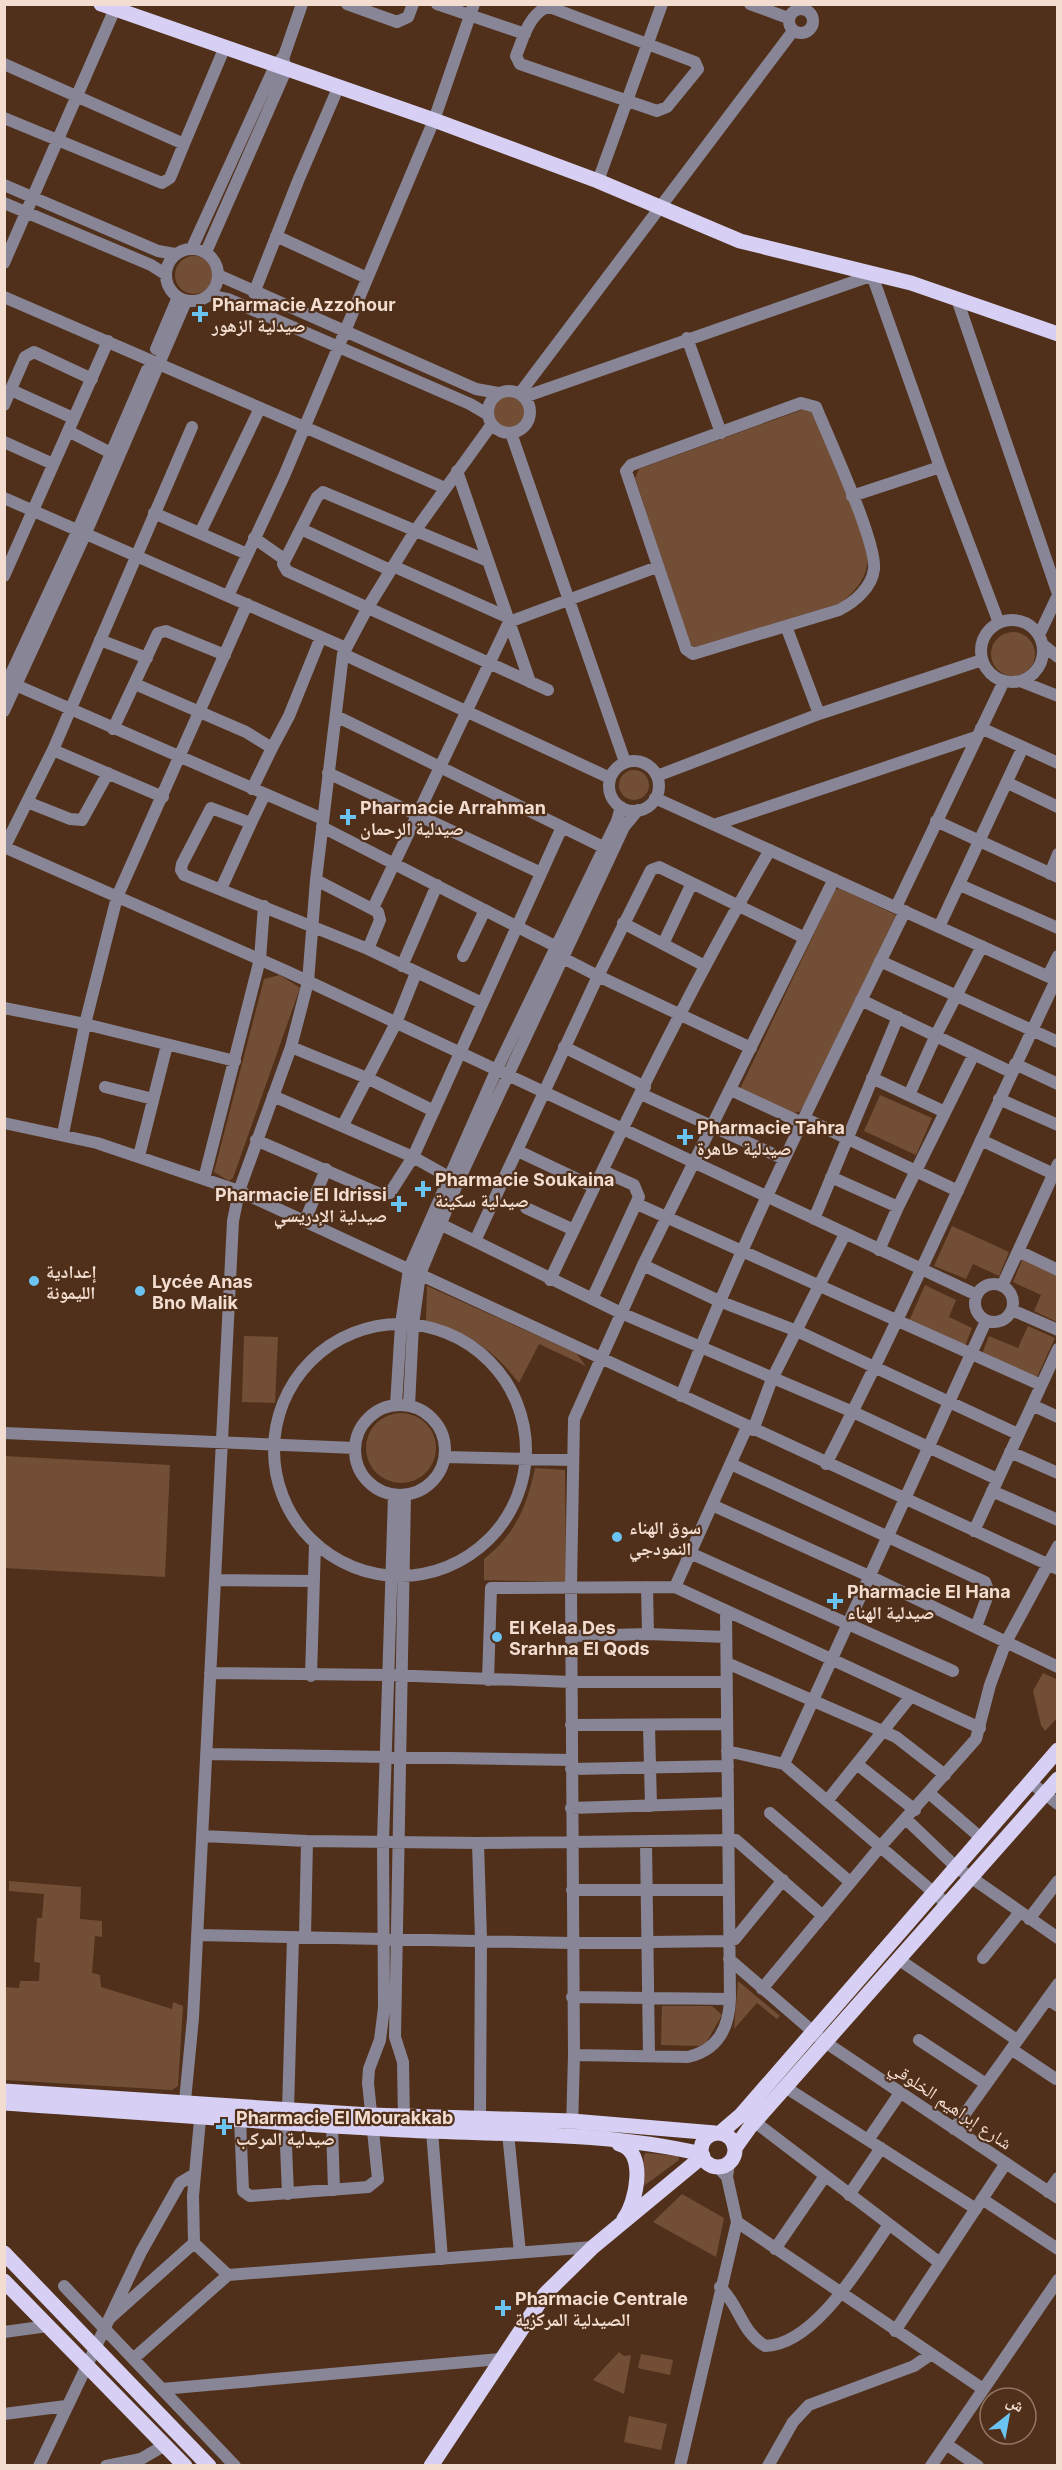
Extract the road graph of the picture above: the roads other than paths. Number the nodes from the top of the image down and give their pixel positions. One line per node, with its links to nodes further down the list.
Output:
1 (302, 4): 16 (street)
2 (347, 4): 3 (street)
3 (413, 4)
4 (437, 4): 9 (street)
5 (662, 4): 13 (street)
6 (750, 4): 10 (street)
7 (111, 6): 14 (main road); 18 (street)
8 (811, 8): 10 (street); 11 (street)
9 (472, 10): 12 (street); 21 (street)
10 (788, 18): 11 (street)
11 (793, 31): 28 (street)
12 (525, 34): 13 (street); 19 (street)
13 (649, 44): 19 (street); 19 (street)
14 (225, 49): 16 (main road); 23 (street)
15 (4, 64): 18 (street)
16 (282, 64): 17 (main road); 31 (street); 32 (street)
17 (338, 88): 21 (main road); 30 (street)
18 (78, 97): 22 (street); 23 (street)
19 (625, 102): 24 (street)
20 (4, 118): 22 (street)
21 (434, 120): 24 (main road); 38 (street)
22 (57, 142): 23 (street); 26 (street)
23 (184, 144)
24 (598, 181): 28 (main road)
25 (4, 184): 26 (street)
26 (33, 197): 29 (street); 33 (street)
27 (4, 203): 29 (street)
28 (660, 207): 36 (main road); 53 (street)
29 (27, 212): 34 (street); 35 (street)
30 (276, 236): 38 (street); 39 (street)
31 (192, 248): 32 (street); 33 (street)
32 (206, 252): 37 (street)
33 (175, 254): 35 (street)
34 (4, 263)
35 (165, 274): 42 (street)
36 (874, 274): 43 (main road); 46 (street); 66 (street)
37 (219, 275): 39 (street); 40 (street)
38 (367, 278): 44 (street)
39 (254, 293): 44 (street)
40 (209, 295): 42 (street); 48 (street)
41 (4, 297): 47 (street)
42 (182, 299): 49 (street)
43 (957, 299): 45 (main road); 85 (street)
44 (344, 331): 48 (street); 52 (street)
45 (1058, 334)
46 (687, 338): 53 (street); 62 (street)
47 (108, 340): 49 (street); 50 (street)
48 (338, 346): 57 (street); 59 (street)
49 (155, 362): 55 (street); 64 (street); 76 (street)
50 (92, 379): 51 (street); 56 (street)
51 (11, 390): 54 (street); 56 (street)
52 (498, 393): 53 (street); 57 (street)
53 (522, 395): 61 (street)
54 (5, 403)
55 (260, 408): 59 (street); 75 (street)
56 (73, 418): 60 (street)
57 (489, 419): 61 (street); 67 (street)
58 (192, 427): 72 (street)
59 (304, 428): 68 (street); 77 (street)
60 (68, 431): 64 (street); 65 (street)
61 (511, 433): 87 (street)
62 (721, 433): 69 (street); 82 (street)
63 (4, 442): 65 (street)
64 (111, 453): 76 (street)
65 (53, 464): 71 (street)
66 (940, 467): 69 (street); 91 (street)
67 (457, 471): 68 (street); 81 (street)
68 (445, 489): 74 (street)
69 (852, 496): 92 (street)
70 (4, 498): 71 (street)
71 (34, 512): 76 (street); 84 (street)
72 (154, 513): 75 (street); 79 (street)
73 (301, 529): 74 (street); 80 (street); 83 (street)
74 (415, 531): 81 (street); 83 (street)
75 (200, 533): 78 (street)
76 (81, 534): 79 (street); 105 (street)
77 (254, 538): 78 (street); 80 (street)
78 (247, 554): 86 (street)
79 (135, 557): 86 (street); 95 (street)
80 (284, 559): 89 (street)
81 (488, 561): 90 (street)
82 (657, 567): 87 (street); 92 (street)
83 (391, 568): 89 (street); 90 (street)
84 (4, 576)
85 (1058, 595): 94 (street)
86 (228, 596): 88 (street)
87 (568, 598): 90 (street); 121 (street)
88 (247, 604): 93 (street); 97 (street)
89 (368, 608): 96 (street); 101 (street)
90 (508, 619): 101 (street); 104 (street)
91 (999, 623): 94 (street); 100 (street)
92 (786, 626): 113 (street)
93 (321, 637): 96 (street); 118 (street)
94 (1040, 639): 98 (street); 103 (street)
95 (100, 640): 99 (street); 109 (street)
96 (344, 651): 111 (street); 114 (street)
97 (225, 655): 99 (street); 112 (street)
98 (1058, 657)
99 (147, 658): 106 (street)
100 (982, 660): 102 (street); 113 (street)
101 (489, 663): 104 (street); 111 (street)
102 (1004, 681): 103 (street); 116 (street)
103 (1020, 681): 108 (street)
104 (530, 682): 107 (street)
105 (8, 684): 109 (street); 110 (street)
106 (135, 684): 112 (street); 115 (street)
107 (548, 690)
108 (1058, 696)
109 (71, 710): 115 (street); 119 (street)
110 (4, 711)
111 (468, 711): 123 (street); 127 (street)
112 (200, 713): 118 (street); 120 (street)
113 (819, 714): 126 (street)
114 (336, 716): 123 (street); 125 (street)
115 (113, 729): 120 (street)
116 (979, 732): 117 (street); 138 (street); 141 (street)
117 (1023, 747): 122 (street); 128 (street)
118 (272, 748): 129 (street)
119 (53, 750): 124 (street); 133 (street)
120 (181, 758): 129 (street); 131 (street)
121 (625, 762): 126 (street); 127 (street)
122 (1058, 764)
123 (441, 767): 137 (street); 142 (street)
124 (108, 773): 131 (street); 133 (street)
125 (328, 773): 137 (street); 140 (street)
126 (657, 776): 132 (street)
127 (610, 778): 134 (street)
128 (1008, 783): 135 (street); 143 (street)
129 (252, 789): 130 (street)
130 (265, 794): 139 (street); 140 (street)
131 (163, 797): 157 (street)
132 (656, 798): 136 (street); 141 (street)
133 (27, 802): 144 (street)
134 (621, 807): 136 (street); 145 (street)
135 (1058, 807)
136 (638, 810): 175 (street)
137 (417, 814): 148 (street); 149 (street)
138 (936, 821): 143 (street); 161 (street)
139 (251, 823): 156 (street); 156 (street)
140 (323, 823): 148 (street); 152 (street)
141 (714, 825): 146 (street)
142 (562, 827): 145 (street); 149 (street)
143 (981, 842): 150 (street); 155 (street)
144 (5, 847): 157 (street)
145 (603, 847): 170 (street)
146 (770, 850): 151 (street); 158 (street)
147 (1058, 854): 150 (street)
148 (394, 864): 154 (street); 160 (street)
149 (541, 873): 165 (street)
150 (1054, 875)
151 (834, 879): 161 (street); 168 (street)
152 (316, 880): 160 (street); 164 (street)
153 (692, 883): 158 (street); 163 (street); 169 (street)
154 (436, 885): 162 (street); 178 (street)
155 (960, 885): 166 (street); 167 (street)
156 (221, 889): 159 (street)
157 (117, 897): 176 (street); 191 (street)
158 (737, 905): 168 (street); 179 (street)
159 (264, 906): 164 (street); 176 (street)
160 (373, 908): 172 (street)
161 (900, 909): 166 (street); 177 (street)
162 (485, 910): 165 (street); 173 (street)
163 (623, 923): 169 (street); 181 (street)
164 (314, 926): 172 (street); 183 (street)
165 (517, 926): 170 (street); 186 (street)
166 (939, 927): 171 (street)
167 (1058, 928)
168 (805, 938): 198 (street)
169 (663, 944): 179 (street)
170 (555, 946): 175 (street); 203 (street)
171 (982, 946): 182 (street); 184 (street)
172 (368, 949): 178 (street)
173 (463, 956)
174 (1058, 956): 182 (street)
175 (563, 958): 181 (street); 203 (street)
176 (260, 959): 183 (street); 201 (street)
177 (880, 960): 184 (street); 185 (street)
178 (402, 966): 180 (street)
179 (705, 966): 188 (street)
180 (416, 973): 186 (street); 190 (street)
181 (598, 976): 188 (street); 197 (street)
182 (1054, 979): 192 (street)
183 (308, 982): 190 (street); 196 (street)
184 (956, 994): 192 (street); 193 (street)
185 (861, 1000): 189 (street); 217 (street)
186 (482, 1003): 199 (street)
187 (4, 1008): 191 (street)
188 (681, 1014): 198 (street); 208 (street)
189 (898, 1017): 193 (street); 205 (street)
190 (396, 1023): 199 (street); 204 (street)
191 (85, 1024): 195 (street); 223 (street)
192 (1032, 1030): 194 (street); 202 (street)
193 (936, 1035): 200 (street); 211 (street)
194 (1058, 1042)
195 (167, 1044): 201 (street); 213 (street)
196 (291, 1047): 204 (street); 212 (street)
197 (564, 1047): 208 (street); 210 (street)
198 (751, 1048): 209 (street)
199 (460, 1053): 203 (street); 215 (street)
200 (974, 1054): 202 (street); 216 (street)
201 (235, 1061): 237 (street)
202 (1013, 1068): 206 (street); 214 (street)
203 (501, 1074): 210 (street); 238 (street)
204 (367, 1078): 215 (street); 219 (street)
205 (872, 1078): 211 (street); 224 (street)
206 (1058, 1084)
207 (105, 1087): 213 (street)
208 (643, 1090): 221 (street); 222 (street)
209 (731, 1090): 217 (street); 221 (street)
210 (544, 1092): 222 (street); 227 (street)
211 (909, 1095): 216 (street)
212 (273, 1096): 219 (street); 225 (street)
213 (153, 1099): 228 (street)
214 (999, 1099): 220 (street); 226 (street)
215 (434, 1111): 229 (street)
216 (945, 1112): 233 (street)
217 (803, 1120): 224 (street); 230 (street)
218 (4, 1123): 223 (street)
219 (343, 1125): 229 (street)
220 (1058, 1125)
221 (712, 1128): 230 (street); 231 (street)
222 (623, 1130): 231 (street); 234 (street)
223 (63, 1134): 228 (street)
224 (847, 1138): 233 (street); 236 (street)
225 (256, 1140): 232 (street); 240 (street)
226 (981, 1140): 235 (street); 241 (street)
227 (519, 1151): 239 (street); 252 (street)
228 (139, 1156): 237 (street)
229 (413, 1157): 232 (street); 238 (street)
230 (784, 1159): 242 (street)
231 (695, 1163): 242 (street); 246 (street)
232 (326, 1169): 248 (street)
233 (916, 1170): 241 (street); 244 (street)
234 (603, 1171): 239 (street); 243 (street)
235 (1056, 1171): 254 (street)
236 (831, 1177): 244 (street); 247 (street)
237 (204, 1179): 240 (street)
238 (453, 1180): 249 (street); 259 (street)
239 (594, 1187): 250 (street)
240 (239, 1191): 248 (street); 290 (street)
241 (958, 1191): 257 (street)
242 (766, 1197): 247 (street); 255 (street)
243 (637, 1204): 246 (street); 264 (street)
244 (898, 1207): 253 (street)
245 (526, 1208): 250 (street)
246 (666, 1217): 255 (street); 256 (street)
247 (814, 1219): 251 (street)
248 (305, 1221): 259 (street)
249 (440, 1224): 252 (street); 259 (street)
250 (574, 1230): 260 (street)
251 (845, 1234): 253 (street); 262 (street)
252 (475, 1241): 260 (street)
253 (879, 1250): 257 (street)
254 (1018, 1251): 258 (street); 261 (street)
255 (743, 1252): 262 (street); 265 (street)
256 (643, 1265): 265 (street); 267 (street)
257 (923, 1270): 263 (street); 268 (street)
258 (1058, 1270)
259 (414, 1271): 270 (street); 276 (street)
260 (550, 1280): 264 (street)
261 (1002, 1286): 263 (street); 266 (street)
262 (819, 1288): 268 (street); 272 (street)
263 (977, 1295): 269 (street)
264 (592, 1299): 267 (street)
265 (719, 1301): 272 (street); 273 (street)
266 (1012, 1311): 269 (street); 271 (street)
267 (621, 1313): 273 (street); 276 (street)
268 (898, 1319): 275 (street); 277 (street)
269 (986, 1321): 275 (street)
270 (407, 1324): 282 (street); 284 (street); 291 (street); 296 (street)
271 (1058, 1330)
272 (796, 1331): 277 (street); 278 (street)
273 (700, 1348): 278 (street); 280 (street)
274 (1058, 1349): 279 (street)
275 (971, 1353): 279 (street); 281 (street)
276 (601, 1358): 280 (street); 297 (street)
277 (875, 1367): 281 (street); 285 (street)
278 (772, 1379): 285 (street); 287 (street)
279 (1041, 1385): 283 (street)
280 (681, 1396): 287 (street)
281 (950, 1401): 289 (street); 293 (street)
282 (396, 1405): 284 (street); 292 (street)
283 (1032, 1405): 286 (street); 289 (street)
284 (409, 1406): 295 (street)
285 (853, 1412): 293 (street); 299 (street)
286 (1058, 1417)
287 (750, 1428): 298 (street); 299 (street)
288 (4, 1433): 290 (street)
289 (1018, 1434): 294 (street)
290 (222, 1444): 291 (street); 315 (street)
291 (273, 1444): 292 (street); 308 (street)
292 (355, 1448): 302 (street)
293 (928, 1448): 301 (street); 303 (street)
294 (1010, 1452): 300 (street); 301 (street)
295 (445, 1457): 296 (street); 302 (street)
296 (526, 1458): 297 (street); 313 (street)
297 (572, 1460): 317 (street)
298 (730, 1464): 304 (street); 307 (street)
299 (826, 1464): 303 (street)
300 (1058, 1473)
301 (995, 1485): 305 (street); 306 (street)
302 (399, 1495): 312 (street); 313 (street)
303 (904, 1500): 306 (street); 307 (street)
304 (712, 1505): 310 (street); 314 (street)
305 (1058, 1520)
306 (974, 1531): 311 (street)
307 (887, 1537): 314 (street); 322 (street)
308 (315, 1544): 312 (street); 316 (street)
309 (1058, 1546): 311 (street)
310 (690, 1553): 319 (street); 321 (street)
311 (1053, 1567): 326 (street)
312 (392, 1576): 313 (street); 332 (street)
313 (405, 1576): 334 (street)
314 (869, 1576): 321 (street); 322 (street)
315 (215, 1580): 316 (street); 331 (street)
316 (314, 1581): 333 (street)
317 (571, 1587): 318 (street); 324 (street); 335 (street)
318 (647, 1587): 319 (street); 323 (street)
319 (675, 1587): 320 (street)
320 (726, 1612): 325 (street); 327 (street)
321 (847, 1625): 327 (street); 330 (street)
322 (976, 1627): 326 (street)
323 (648, 1634): 324 (street); 325 (street)
324 (571, 1636): 336 (street)
325 (726, 1637): 328 (street)
326 (1006, 1642): 329 (street); 343 (street)
327 (831, 1661): 338 (street); 339 (street)
328 (727, 1664): 337 (street); 339 (street)
329 (1058, 1667)
330 (953, 1671)
331 (210, 1673): 333 (street); 347 (street)
332 (389, 1675): 333 (street); 334 (street); 348 (street)
333 (311, 1676)
334 (404, 1677): 335 (street); 349 (street)
335 (488, 1680): 336 (street)
336 (571, 1682): 337 (street); 341 (street)
337 (727, 1682): 340 (street)
338 (911, 1696): 343 (street); 344 (street)
339 (812, 1701): 344 (street); 350 (street)
340 (727, 1724): 342 (street); 346 (street)
341 (571, 1725): 342 (street); 351 (street)
342 (649, 1726): 354 (street)
343 (980, 1728): 355 (street)
344 (882, 1731): 352 (street); 355 (street)
345 (1058, 1750): 357 (main road)
346 (728, 1751): 350 (street); 353 (street)
347 (206, 1754): 348 (street); 368 (street)
348 (387, 1757): 349 (street); 371 (street)
349 (402, 1757): 351 (street); 372 (street)
350 (784, 1764): 360 (street)
351 (572, 1765): 354 (street); 364 (street)
352 (858, 1765): 360 (street); 365 (street)
353 (728, 1766): 354 (street); 361 (street)
354 (650, 1768): 363 (street)
355 (945, 1775): 358 (street)
356 (1058, 1779): 359 (main road)
357 (1030, 1782): 359 (street); 369 (main road)
358 (929, 1793): 365 (street); 369 (street)
359 (1044, 1795): 362 (street); 379 (main road)
360 (827, 1802): 377 (street)
361 (728, 1803): 363 (street); 373 (street)
362 (1058, 1804)
363 (651, 1806): 364 (street)
364 (572, 1808): 376 (street)
365 (915, 1809): 367 (street)
366 (770, 1813): 382 (street)
367 (906, 1819): 377 (street); 378 (street)
368 (202, 1836): 370 (street); 390 (street)
369 (981, 1838): 378 (main road)
370 (307, 1841): 371 (street); 391 (street)
371 (383, 1841): 372 (street); 392 (street)
372 (400, 1841): 375 (street); 392 (street)
373 (728, 1841): 374 (street); 380 (street); 384 (street)
374 (646, 1842): 376 (street); 385 (street)
375 (478, 1843): 376 (street); 394 (street)
376 (572, 1843): 383 (street)
377 (880, 1847): 382 (street); 386 (street)
378 (956, 1867): 379 (street); 386 (main road)
379 (970, 1878): 387 (main road); 389 (street)
380 (783, 1880): 388 (street); 396 (street)
381 (1058, 1881): 389 (street)
382 (850, 1882): 388 (street)
383 (572, 1890): 385 (street); 397 (street)
384 (729, 1890): 385 (street); 396 (street)
385 (647, 1891): 395 (street)
386 (933, 1893): 387 (street); 407 (main road)
387 (947, 1904): 400 (main road)
388 (823, 1916): 402 (street)
389 (1024, 1916): 393 (street); 398 (street)
390 (197, 1935): 391 (street); 420 (street)
391 (299, 1936): 392 (street); 422 (street)
392 (391, 1938): 394 (street); 410 (street); 411 (street)
393 (1058, 1938)
394 (481, 1940): 397 (street); 423 (street)
395 (648, 1941): 396 (street); 397 (street); 404 (street)
396 (729, 1941): 399 (street)
397 (572, 1943): 403 (street)
398 (983, 1958)
399 (729, 1959): 402 (street, شارع إبراهيم الخلوقي); 405 (street)
400 (898, 1959): 407 (main road); 409 (street)
401 (1058, 1983): 406 (street)
402 (762, 1989): 407 (street, شارع إبراهيم الخلوقي)
403 (572, 1997): 404 (street); 412 (street)
404 (649, 1998): 405 (street); 413 (street)
405 (730, 1999): 413 (street)
406 (1052, 2002): 409 (street)
407 (818, 2037): 416 (main road); 418 (street, شارع إبراهيم الخلوقي); 433 (main road)
408 (919, 2040): 415 (street)
409 (1014, 2045): 414 (street); 415 (street)
410 (378, 2046): 411 (street); 425 (street)
411 (399, 2047): 426 (street)
412 (574, 2055): 413 (street); 429 (street)
413 (649, 2056)
414 (1056, 2079)
415 (986, 2084): 430 (street)
416 (785, 2087): 427 (main road); 435 (street)
417 (4, 2091): 420 (main road)
418 (900, 2093): 430 (street, شارع إبراهيم الخلوقي); 435 (street)
419 (4, 2103): 420 (main road)
420 (184, 2109): 421 (main road)
421 (201, 2110): 422 (main road); 424 (main road); 440 (street)
422 (287, 2116): 424 (main road); 425 (main road); 428 (main road); 444 (street)
423 (480, 2117): 426 (main road); 429 (main road)
424 (240, 2119): 444 (street)
425 (371, 2121): 426 (main road); 428 (main road); 443 (street)
426 (404, 2122): 431 (main road)
427 (755, 2122): 436 (main road); 441 (street)
428 (333, 2126): 443 (street)
429 (572, 2128): 432 (main road); 433 (main road); 434 (main road)
430 (954, 2129): 438 (street, شارع إبراهيم الخلوقي)
431 (432, 2131): 432 (main road); 457 (street)
432 (508, 2133): 456 (street)
433 (717, 2133): 436 (main road); 439 (main road)
434 (598, 2139): 439 (main road); 449 (main road)
435 (868, 2140): 437 (street)
436 (735, 2148): 439 (main road)
437 (881, 2148): 446 (street); 447 (street)
438 (1006, 2163): 445 (street, شارع إبراهيم الخلوقي); 447 (street)
439 (715, 2164): 448 (street); 449 (main road)
440 (195, 2174): 451 (street); 465 (street)
441 (825, 2176): 446 (street); 453 (street)
442 (1058, 2178): 445 (street)
443 (334, 2190): 444 (street)
444 (288, 2194)
445 (1054, 2194)
446 (849, 2195): 450 (street)
447 (979, 2204): 454 (street); 458 (street)
448 (737, 2222): 453 (street); 463 (street)
449 (618, 2226): 452 (main road)
450 (888, 2226): 458 (street); 464 (street)
451 (194, 2243): 459 (street); 465 (street)
452 (593, 2247): 456 (street); 472 (main road)
453 (775, 2249): 464 (street)
454 (1058, 2249)
455 (4, 2253): 469 (main road)
456 (520, 2253): 457 (street)
457 (442, 2259): 459 (street)
458 (940, 2263): 467 (street)
459 (228, 2275): 471 (street)
460 (1058, 2280): 474 (street)
461 (4, 2281): 466 (main road)
462 (64, 2286): 465 (street)
463 (720, 2287): 464 (street); 489 (street)
464 (840, 2293): 467 (street)
465 (105, 2325): 469 (street); 471 (street)
466 (48, 2326): 468 (street); 473 (main road)
467 (895, 2331): 470 (street)
468 (4, 2332)
469 (94, 2347): 473 (street); 478 (main road)
470 (930, 2355): 475 (street); 490 (street)
471 (133, 2359): 476 (street)
472 (500, 2359): 476 (street); 488 (main road)
473 (86, 2364): 479 (street); 482 (main road)
474 (986, 2386)
475 (978, 2387)
476 (161, 2388): 478 (street); 487 (street)
477 (978, 2397): 481 (street)
478 (146, 2399): 486 (main road)
479 (66, 2406): 480 (street); 483 (street)
480 (4, 2414)
481 (946, 2444): 491 (street); 492 (street)
482 (165, 2445): 484 (street); 485 (main road)
483 (39, 2466)
484 (106, 2466)
485 (185, 2466)
486 (209, 2466)
487 (235, 2466)
488 (431, 2466)
489 (680, 2466)
490 (768, 2466)
491 (931, 2466)
492 (978, 2466)

